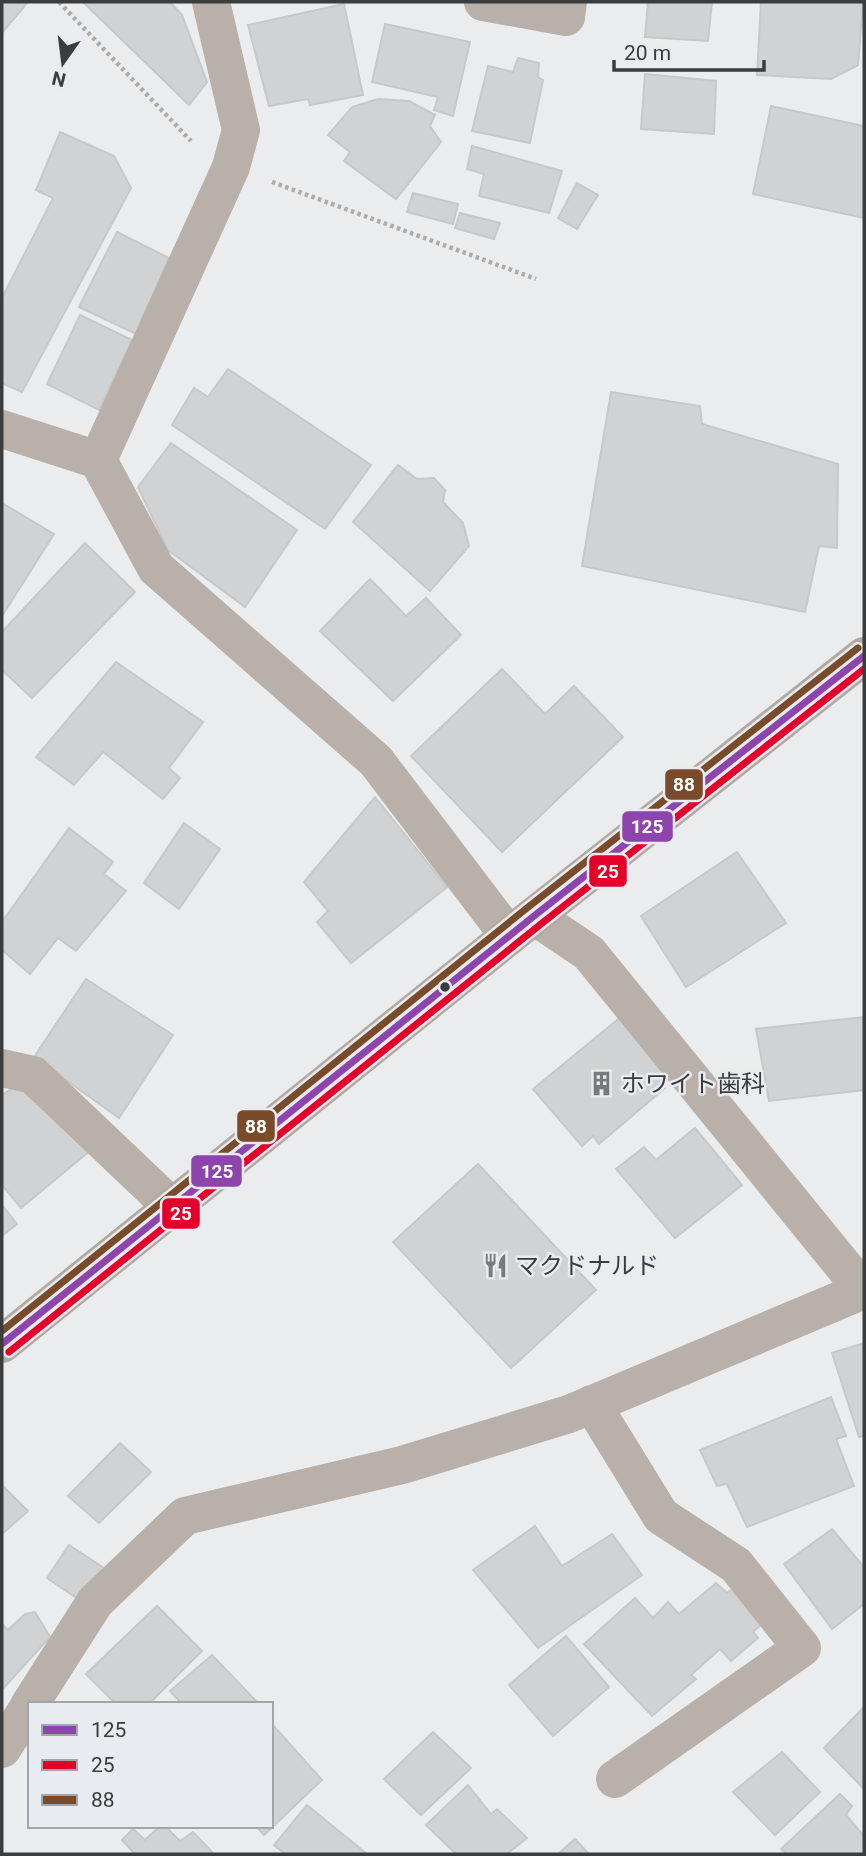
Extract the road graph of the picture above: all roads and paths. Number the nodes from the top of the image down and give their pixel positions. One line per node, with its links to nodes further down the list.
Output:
1 (211, 2): 5 (street)
2 (483, 2): 3 (street)
3 (568, 2)
4 (2, 429): 5 (street)
5 (99, 460): 7 (street)
6 (860, 669): 7 (highway)
7 (521, 926): 9 (highway); 10 (street)
8 (2, 1068): 9 (street)
9 (172, 1207): 11 (highway)
10 (864, 1290): 12 (street)
11 (2, 1344)
12 (593, 1404): 13 (street); 16 (street)
13 (31, 1702)
14 (28, 1707): 15 (street)
15 (2, 1749)
16 (615, 1779)

